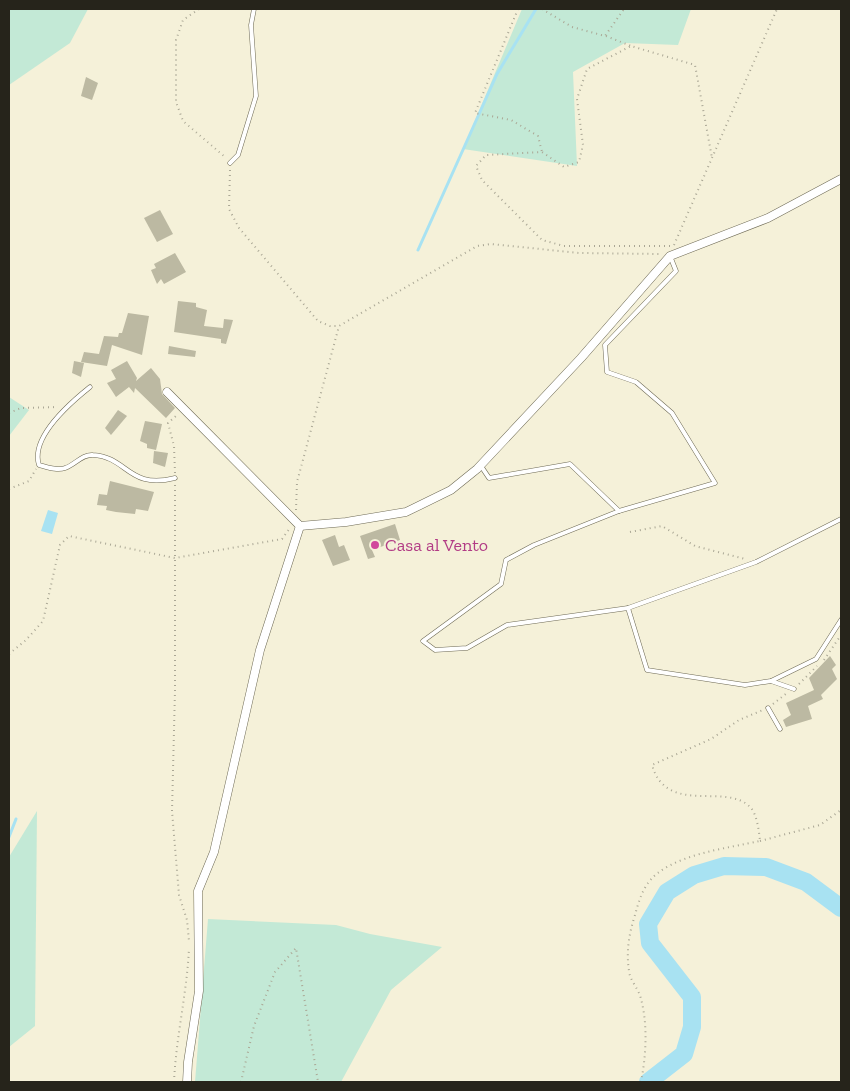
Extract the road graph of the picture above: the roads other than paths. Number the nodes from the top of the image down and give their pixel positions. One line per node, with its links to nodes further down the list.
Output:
1 (254, 9): 2 (lane)
2 (230, 163)
3 (841, 179): 4 (street)
4 (670, 256): 7 (street); 9 (lane)
5 (90, 386): 8 (lane)
6 (167, 392): 11 (street)
7 (480, 465): 9 (lane); 11 (street)
8 (175, 478)
9 (619, 512): 12 (lane)
10 (841, 519): 12 (lane)
11 (297, 523): 18 (street)
12 (628, 608): 14 (lane)
13 (841, 620): 14 (lane)
14 (771, 682): 15 (lane)
15 (794, 688)
16 (768, 708): 17 (lane)
17 (780, 729)
18 (187, 1082)

